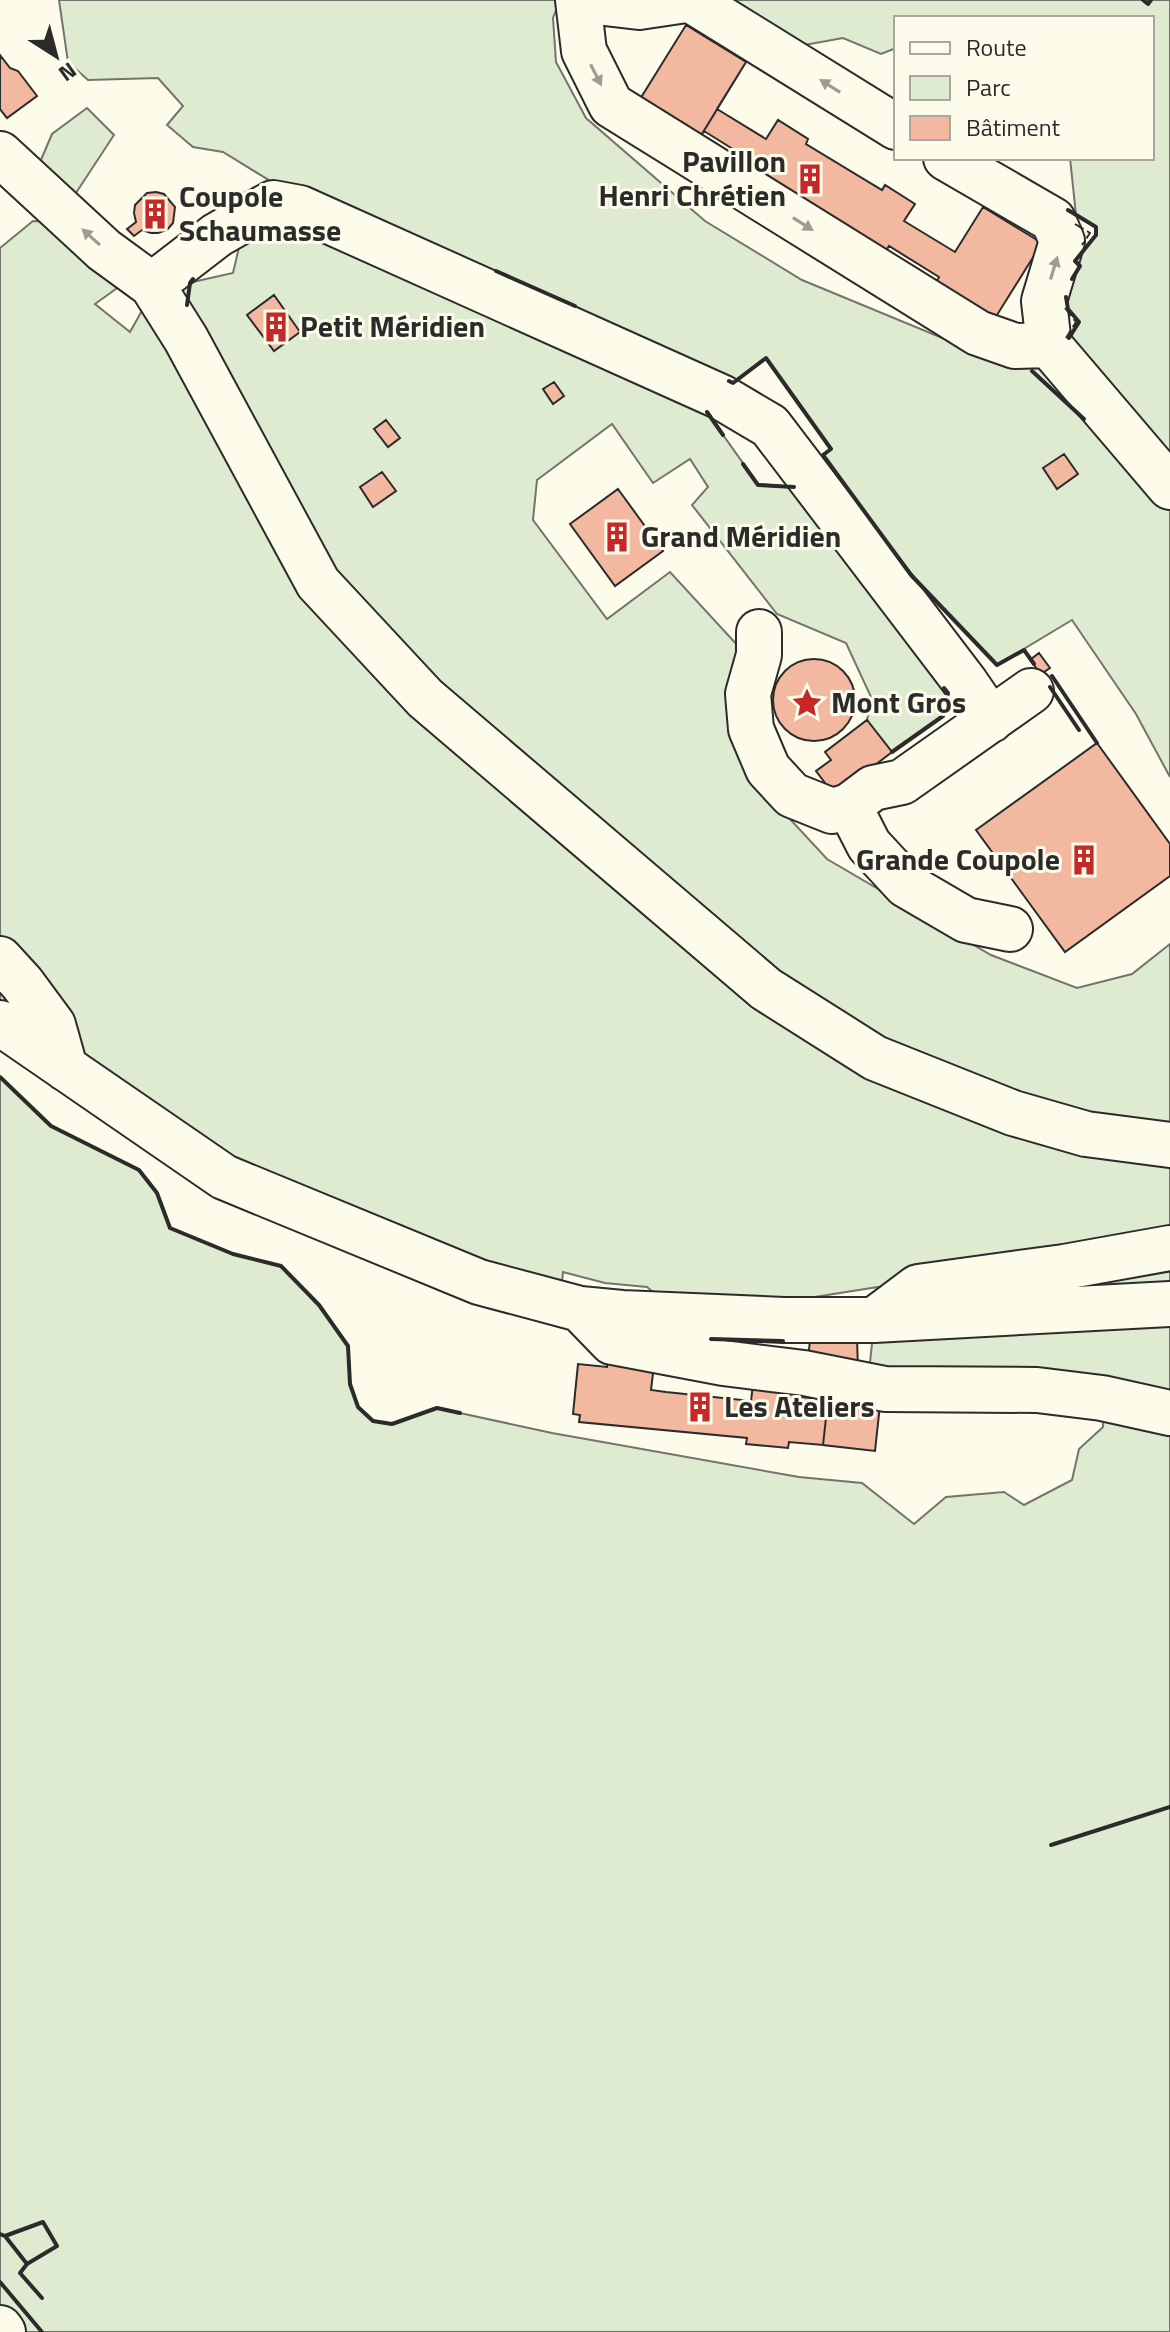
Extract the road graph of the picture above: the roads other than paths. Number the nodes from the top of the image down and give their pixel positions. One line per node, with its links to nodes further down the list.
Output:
1 (579, 0): 2 (lane); 7 (lane, one-way to 7)
2 (689, 0): 3 (lane, one-way to 2)
3 (894, 126)
4 (0, 154): 6 (lane, one-way to 4)
5 (949, 160): 7 (lane, one-way to 5)
6 (152, 285): 11 (lane); 17 (lane)
7 (1049, 345): 8 (lane)
8 (1170, 487)
9 (759, 632): 12 (lane)
10 (1031, 691): 11 (lane)
11 (991, 720): 12 (lane)
12 (849, 806): 13 (lane)
13 (1010, 929)
14 (0, 959): 16 (lane)
15 (0, 1023): 16 (lane)
16 (65, 1068): 20 (lane)
17 (1170, 1145)
18 (1170, 1248): 21 (lane)
19 (1170, 1304): 21 (lane)
20 (580, 1309): 21 (lane); 22 (lane)
21 (874, 1320)
22 (1170, 1413)

